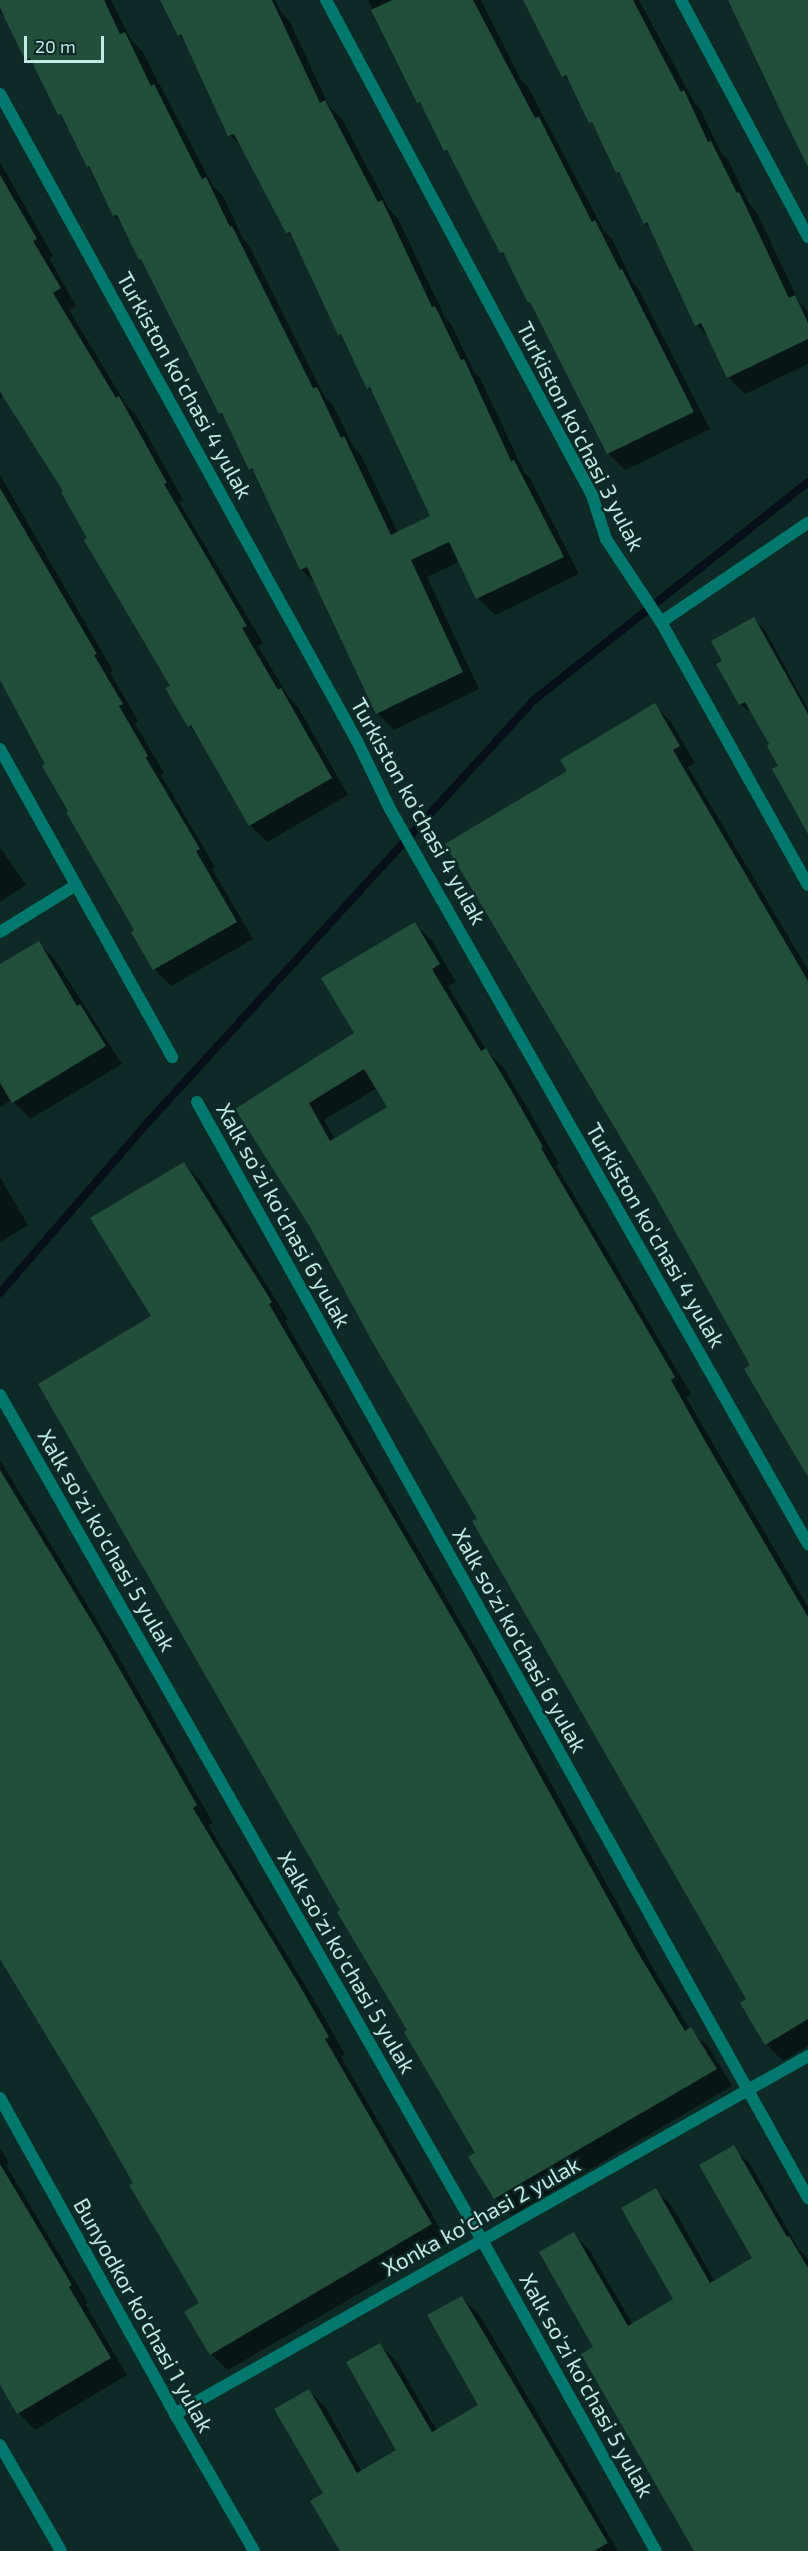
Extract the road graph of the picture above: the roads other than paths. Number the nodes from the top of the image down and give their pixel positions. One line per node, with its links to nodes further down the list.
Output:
1 (326, 0): 6 (street, Turkiston ko'chasi 3 yulak)
2 (681, 0): 4 (street)
3 (0, 94): 14 (street, Turkiston ko'chasi 4 yulak)
4 (808, 237)
5 (808, 522): 6 (street)
6 (661, 622): 9 (street, Turkiston ko'chasi 3 yulak)
7 (0, 749): 8 (street)
8 (76, 885): 10 (street); 11 (street)
9 (808, 885)
10 (0, 932)
11 (172, 1057)
12 (196, 1102): 16 (street, Xalk so'zi ko'chasi 6 yulak)
13 (0, 1395): 19 (street, Xalk so'zi ko'chasi 5 yulak)
14 (808, 1544)
15 (808, 2056): 16 (street, Xonka ko'chasi 2 yulak)
16 (747, 2091): 18 (street, Xalk so'zi ko'chasi 6 yulak); 19 (street, Xonka ko'chasi 2 yulak)
17 (0, 2098): 20 (street, Bunyodkor ko'chasi 1 yulak)
18 (808, 2198)
19 (482, 2240): 20 (street, Xonka ko'chasi 2 yulak); 24 (street, Xalk so'zi ko'chasi 5 yulak)
20 (175, 2414): 23 (street, Bunyodkor ko'chasi 1 yulak)
21 (0, 2445): 22 (street)
22 (61, 2551)
23 (254, 2551)
24 (656, 2551)

